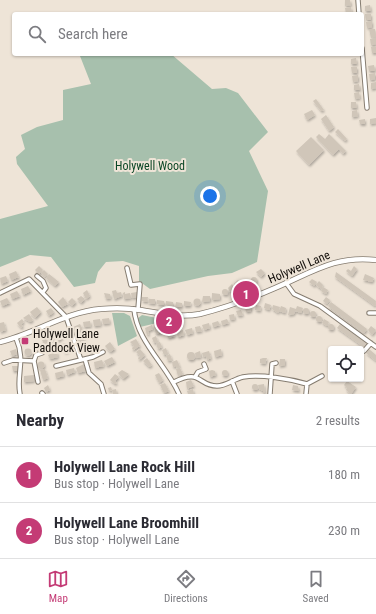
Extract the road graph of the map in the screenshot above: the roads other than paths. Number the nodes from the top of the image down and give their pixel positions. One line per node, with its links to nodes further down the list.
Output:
1 (358, 0): 2 (street)
2 (359, 12)
3 (363, 56): 4 (street)
4 (367, 108)
5 (376, 260): 8 (main road, Holywell Lane)
6 (127, 268): 11 (street)
7 (37, 276): 9 (street)
8 (286, 283): 11 (main road, Holywell Lane); 17 (street)
9 (43, 292): 10 (street); 14 (street)
10 (1, 293)
11 (136, 309): 14 (main road, Holywell Lane); 34 (street)
12 (369, 313): 13 (street)
13 (376, 313)
14 (66, 317): 15 (main road, Holywell Lane); 22 (street)
15 (16, 338): 16 (main road, Holywell Lane); 23 (street)
16 (0, 342)
17 (371, 343): 18 (street); 20 (street)
18 (376, 347)
19 (103, 352): 22 (street)
20 (364, 352)
21 (42, 353): 24 (street)
22 (83, 360): 28 (street); 37 (street)
23 (21, 361): 24 (street); 25 (street); 36 (street)
24 (34, 361): 33 (street)
25 (4, 363)
26 (204, 364): 30 (street)
27 (276, 364): 31 (street)
28 (56, 366)
29 (322, 376): 35 (street)
30 (195, 377): 32 (street); 34 (street)
31 (270, 378): 32 (street); 35 (street); 40 (street)
32 (232, 381): 39 (street)
33 (38, 382)
34 (174, 382): 38 (street)
35 (307, 384): 41 (street)
36 (20, 394)
37 (104, 394)
38 (179, 394)
39 (238, 394)
40 (270, 394)
41 (306, 394)

